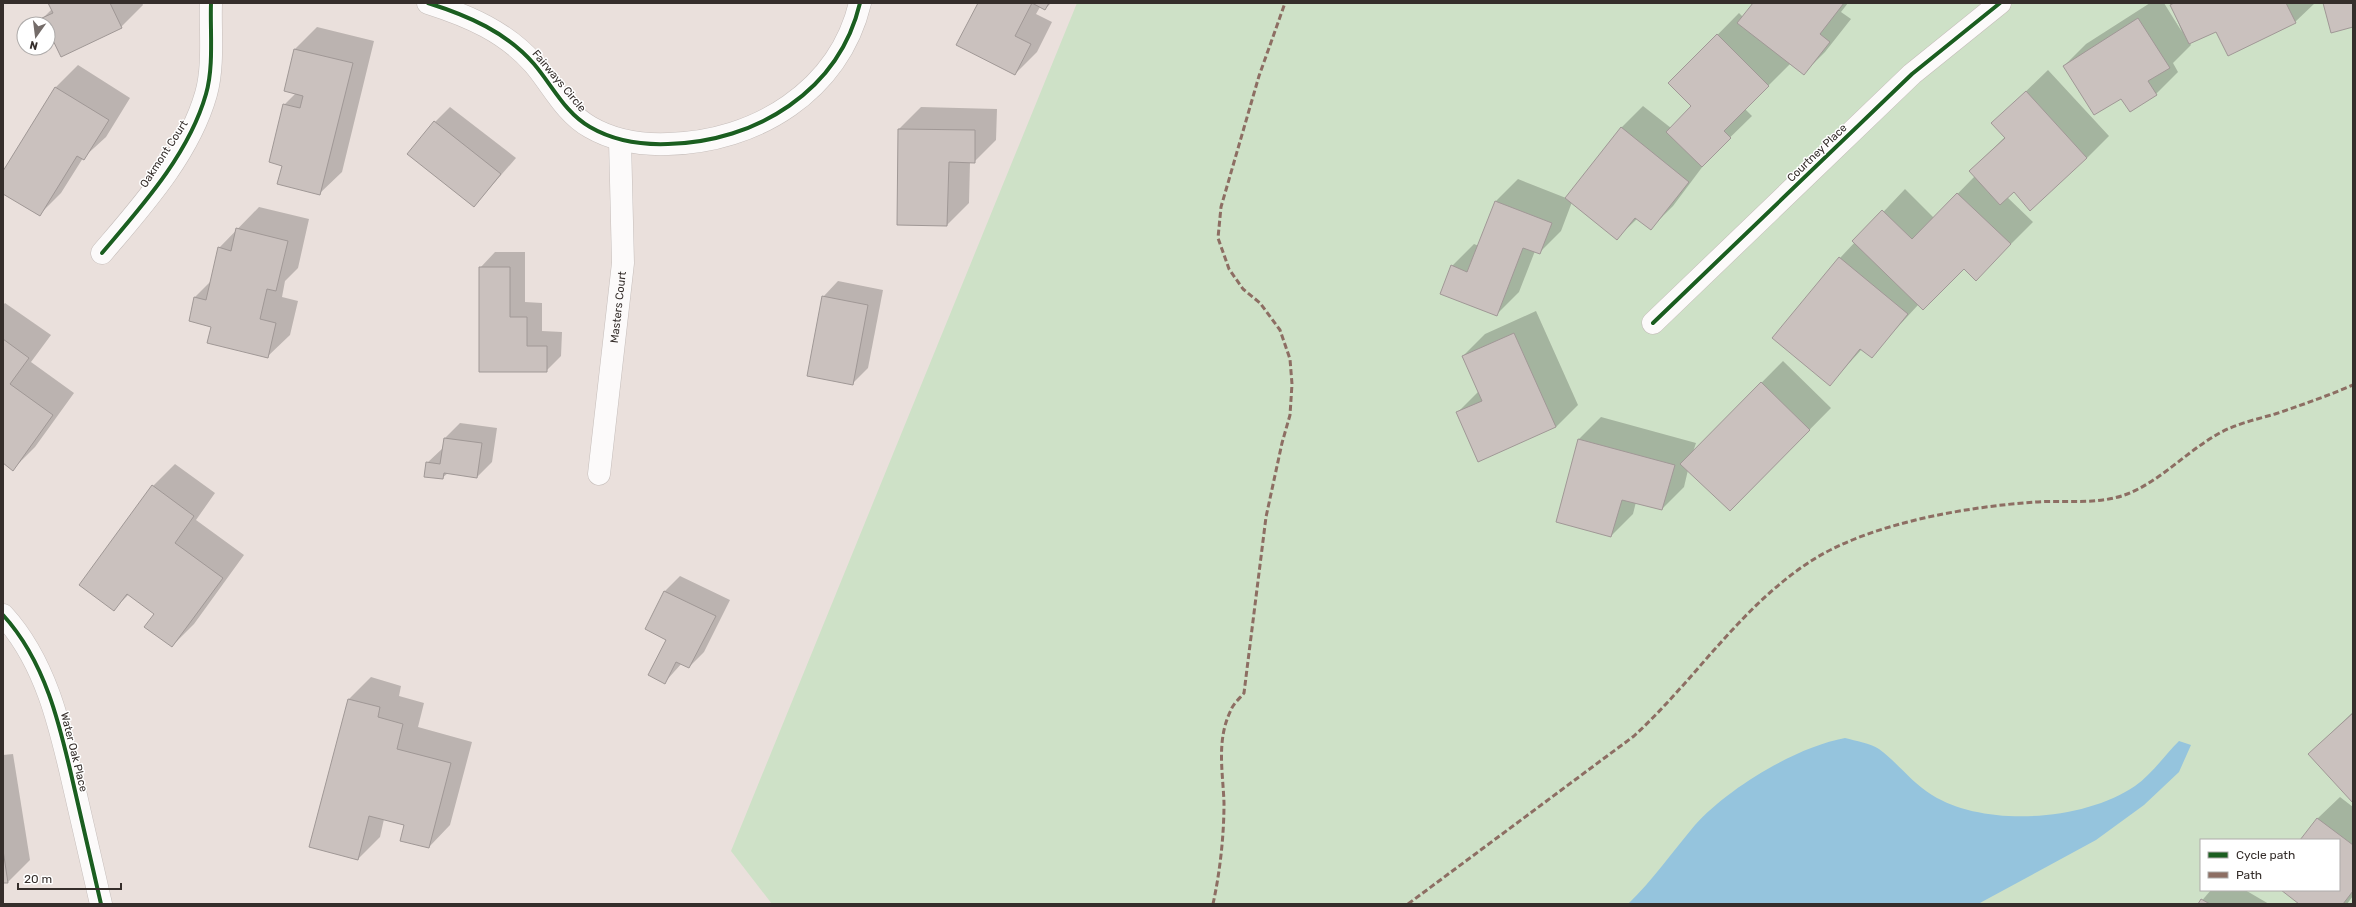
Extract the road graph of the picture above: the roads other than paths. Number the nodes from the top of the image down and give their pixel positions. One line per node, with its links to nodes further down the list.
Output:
1 (211, 3): 6 (street, Oakmont Court)
2 (428, 3): 5 (street, Fairways Circle)
3 (860, 3): 5 (street, Fairways Circle)
4 (2000, 3): 7 (street, Courtney Place)
5 (620, 140): 8 (street, Masters Court)
6 (102, 253)
7 (1653, 323)
8 (599, 474)
9 (3, 615): 10 (street, Water Oak Place)
10 (101, 904)

